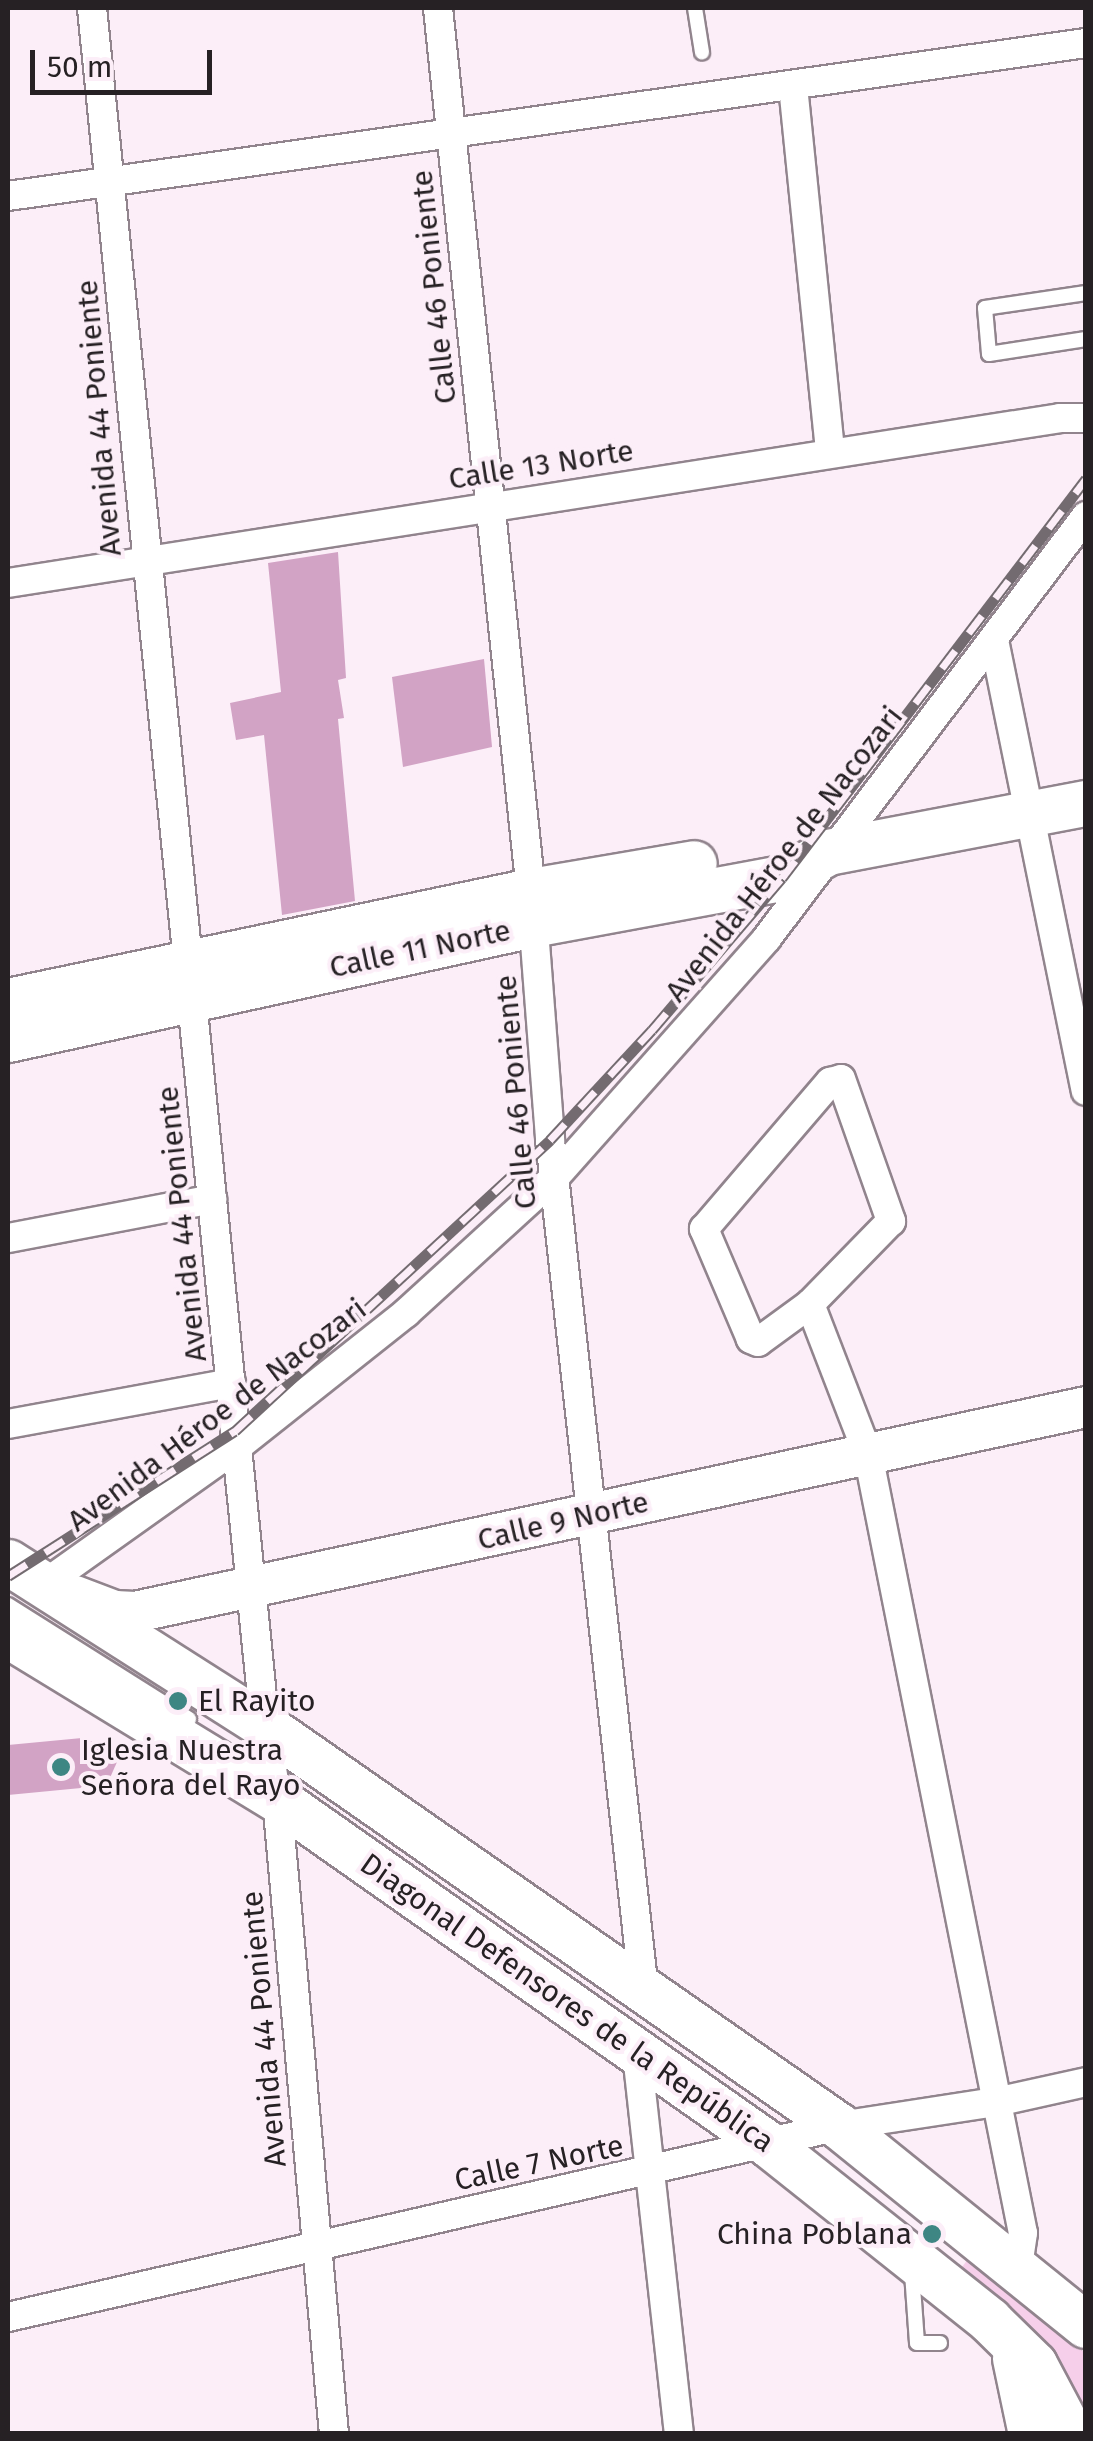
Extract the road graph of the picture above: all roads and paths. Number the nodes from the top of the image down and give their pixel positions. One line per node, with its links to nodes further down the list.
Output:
1 (92, 8): 8 (street, Avenida 44 Poniente)
2 (438, 8): 7 (street, Calle 46 Poniente)
3 (695, 8): 5 (lane)
4 (1086, 43): 6 (street)
5 (702, 52)
6 (793, 86): 7 (street); 13 (street)
7 (451, 136): 8 (street); 14 (street, Calle 46 Poniente)
8 (110, 178): 9 (street); 16 (street, Avenida 44 Poniente)
9 (8, 196)
10 (1086, 293): 11 (lane)
11 (1086, 339)
12 (1086, 418): 13 (street, Calle 13 Norte)
13 (830, 453): 14 (street, Calle 13 Norte)
14 (489, 506): 16 (street, Calle 13 Norte); 22 (street, Calle 46 Poniente)
15 (1086, 516): 18 (street, Avenida Héroe de Nacozari)
16 (145, 562): 17 (street, Calle 13 Norte); 23 (street, Avenida 44 Poniente)
17 (8, 583)
18 (994, 640): 20 (street); 21 (street, Avenida Héroe de Nacozari)
19 (1086, 803): 20 (main road, Calle 11 Norte)
20 (1030, 816): 21 (main road, Calle 11 Norte); 26 (street)
21 (828, 852): 22 (main road, Calle 11 Norte); 27 (street, Avenida Héroe de Nacozari)
22 (532, 908): 23 (main road, Calle 11 Norte); 27 (street, Calle 46 Poniente)
23 (191, 980): 24 (main road, Calle 11 Norte); 25 (main road, Calle 11 Norte); 28 (street, Avenida 44 Poniente)
24 (8, 1001)
25 (8, 1039)
26 (1086, 1091)
27 (556, 1176): 34 (street, Avenida Héroe de Nacozari); 36 (street, Calle 46 Poniente)
28 (212, 1199): 29 (street); 31 (street, Avenida 44 Poniente)
29 (8, 1238)
30 (810, 1304): 30 (street); 35 (street)
31 (230, 1383): 33 (street); 34 (street, Avenida 44 Poniente)
32 (1086, 1407): 35 (main road, Calle 9 Norte)
33 (8, 1424)
34 (237, 1446): 37 (street, Avenida 44 Poniente); 38 (street, Avenida Héroe de Nacozari)
35 (868, 1454): 36 (main road, Calle 9 Norte); 44 (street)
36 (590, 1516): 37 (main road, Calle 9 Norte); 41 (street, Calle 46 Poniente)
37 (253, 1590): 38 (main road, Calle 9 Norte); 40 (street, Avenida 44 Poniente)
38 (16, 1597): 39 (lane); 40 (main road, Diagonal Defensores de la República); 40 (main road, Diagonal Defensores de la República)
39 (208, 1732)
40 (272, 1765): 41 (main road, Diagonal Defensores de la República); 42 (main road, Diagonal Defensores de la República); 47 (street, Avenida 44 Poniente)
41 (644, 1991): 45 (main road, Diagonal Defensores de la República)
42 (654, 2042): 45 (main road, Diagonal Defensores de la República); 46 (street)
43 (1086, 2082): 44 (street, Calle 7 Norte)
44 (996, 2102): 45 (street, Calle 7 Norte); 49 (street)
45 (803, 2135): 46 (street, Calle 7 Norte); 48 (main road, Diagonal Defensores de la República); 49 (main road, Diagonal Defensores de la República)
46 (652, 2171): 47 (street, Calle 7 Norte); 56 (street)
47 (314, 2245): 50 (street, Calle 7 Norte); 55 (street, Avenida 44 Poniente)
48 (927, 2260): 49 (main road, Diagonal Defensores de la República); 52 (lane)
49 (1007, 2303): 51 (main road, Diagonal Defensores de la República); 53 (lane); 54 (lane); 57 (main road); 58 (main road, Diagonal Defensores de la República)
50 (8, 2317)
51 (1086, 2325)
52 (940, 2343)
53 (1086, 2344)
54 (1086, 2428)
55 (334, 2434)
56 (679, 2434)
57 (1031, 2434)
58 (1071, 2434)

